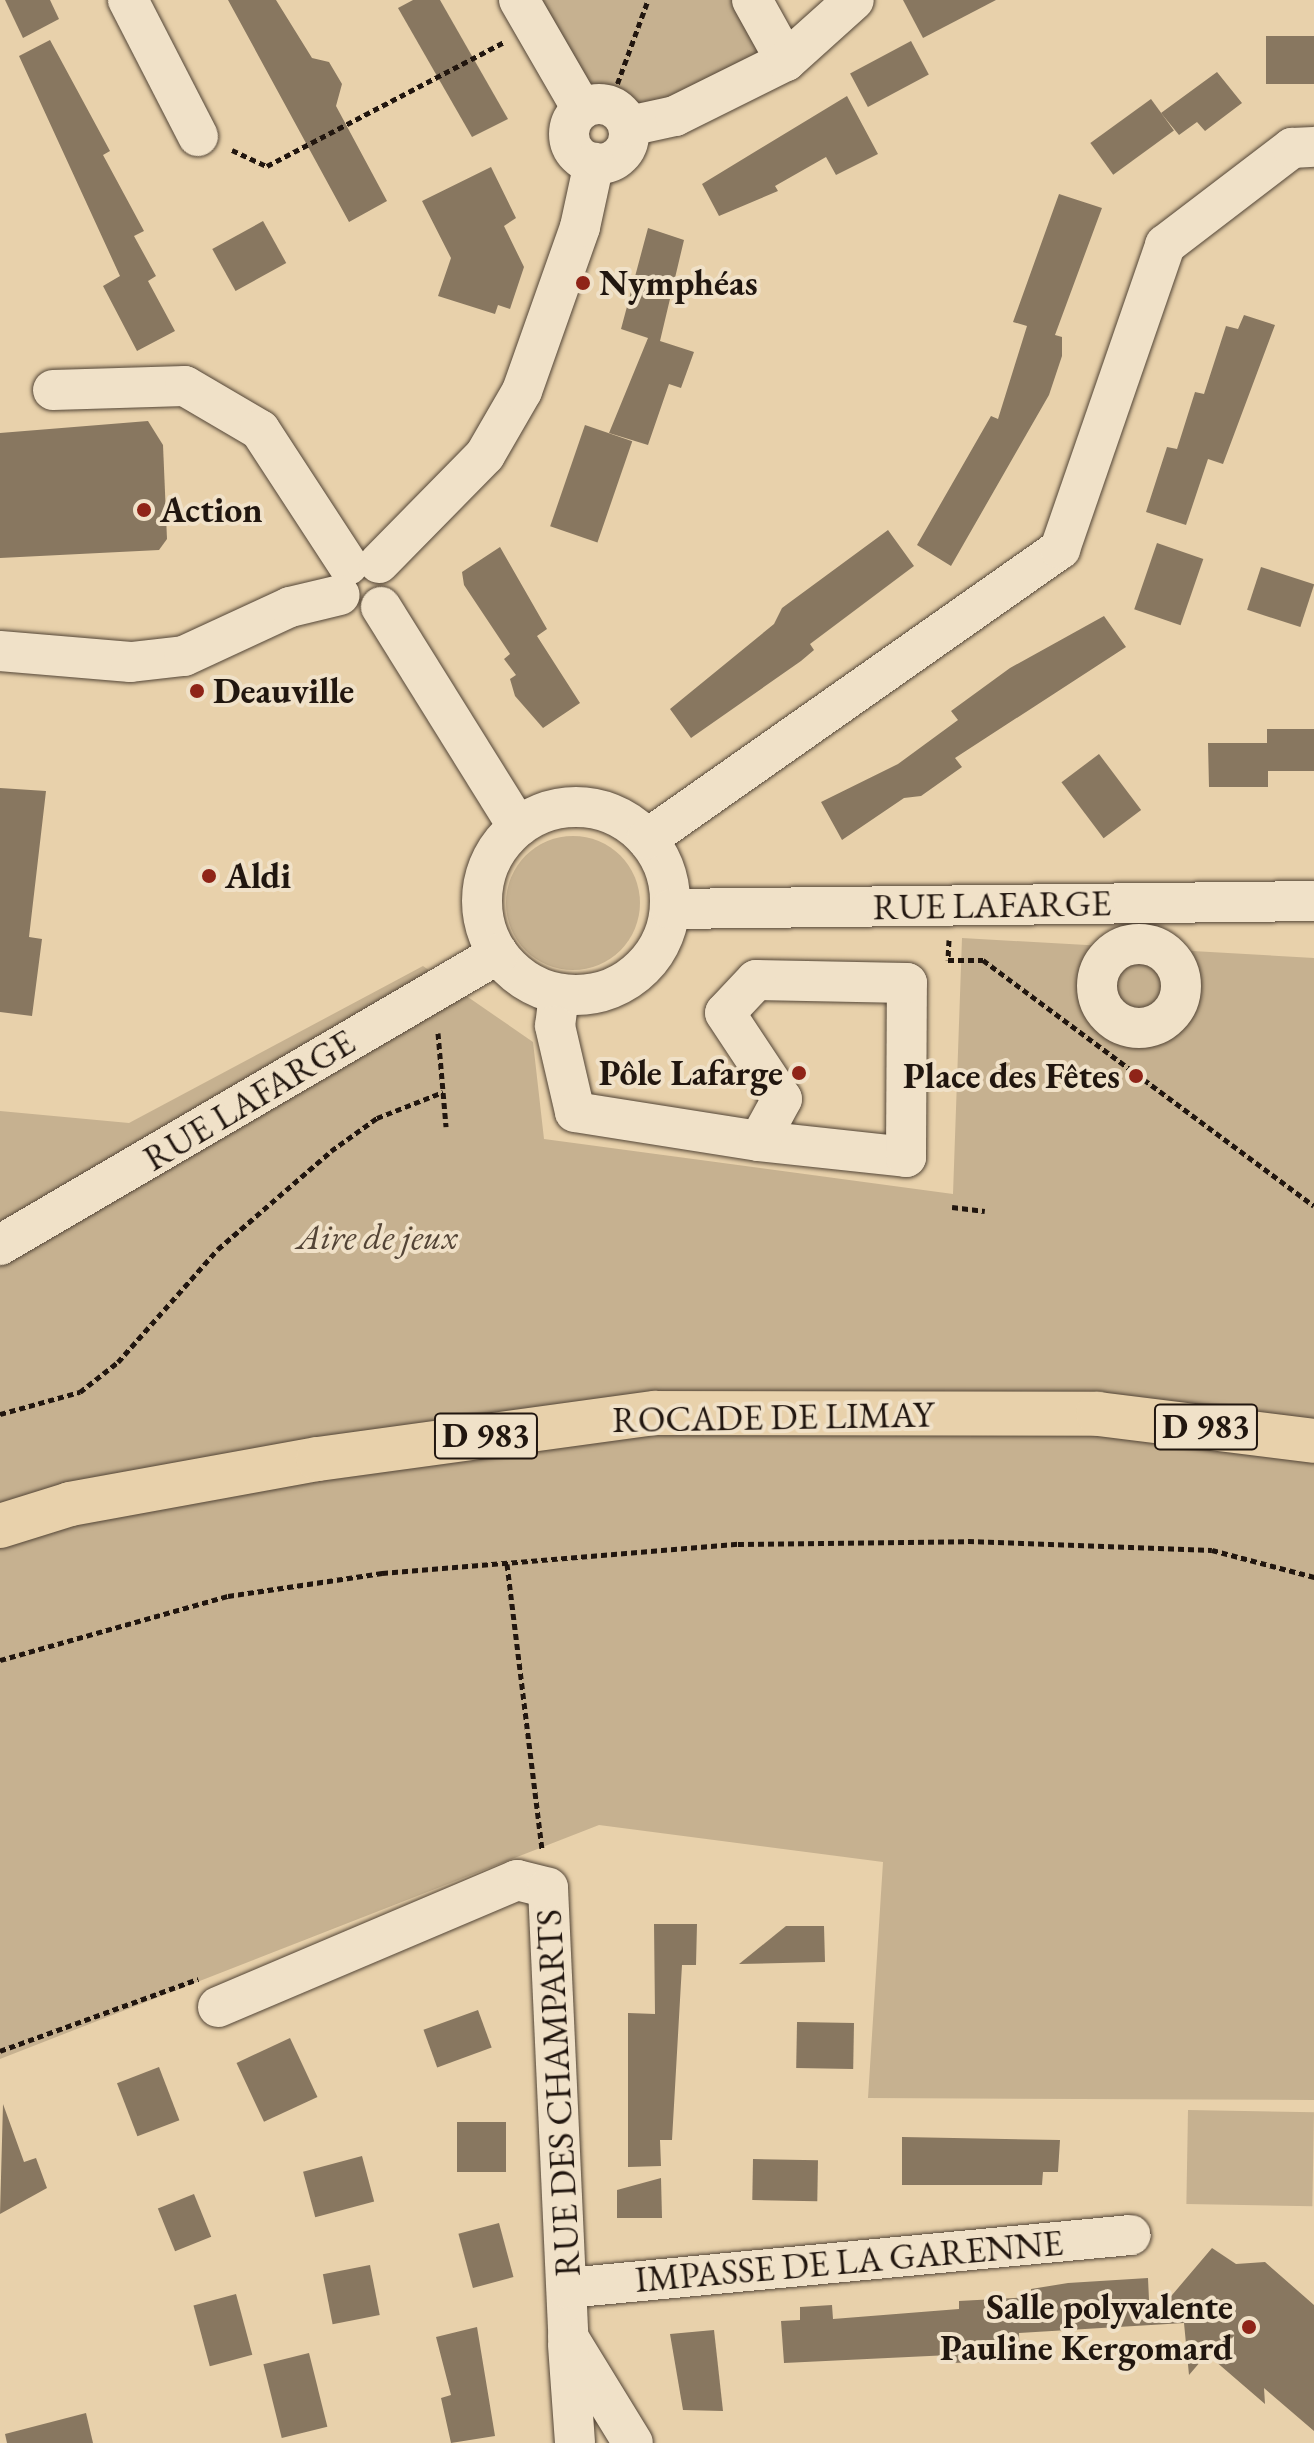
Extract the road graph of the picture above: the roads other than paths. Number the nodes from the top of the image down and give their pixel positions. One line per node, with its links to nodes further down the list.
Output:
1 (128, 0): 8 (street)
2 (752, 0): 5 (street)
3 (854, 0): 5 (street)
4 (526, 14): 6 (street)
5 (786, 61): 7 (street)
6 (582, 109): 7 (street); 10 (street)
7 (629, 126): 10 (street)
8 (198, 136)
9 (1314, 147): 15 (street)
10 (594, 163): 12 (street)
11 (53, 390): 12 (street)
12 (356, 574): 13 (street); 14 (street)
13 (0, 651)
14 (518, 827): 15 (street); 20 (street)
15 (647, 839): 18 (street)
16 (1314, 901): 17 (street, RUE LAFARGE)
17 (1131, 903): 18 (street, RUE LAFARGE); 19 (street)
18 (671, 909): 21 (street)
19 (1132, 943)
20 (498, 954): 21 (street); 23 (street, RUE LAFARGE)
21 (559, 994): 22 (street)
22 (759, 1141): 22 (street)
23 (0, 1245)
24 (1314, 1441): 25 (main road, ROCADE DE LIMAY / D 983)
25 (0, 1526)
26 (218, 2007): 28 (street, RUE DES CHAMPARTS)
27 (1131, 2235): 28 (street, IMPASSE DE LA GARENNE)
28 (567, 2288): 29 (street, RUE DES CHAMPARTS)
29 (568, 2337): 30 (street, RUE DES CHAMPARTS); 31 (street)
30 (575, 2443)
31 (633, 2443)

